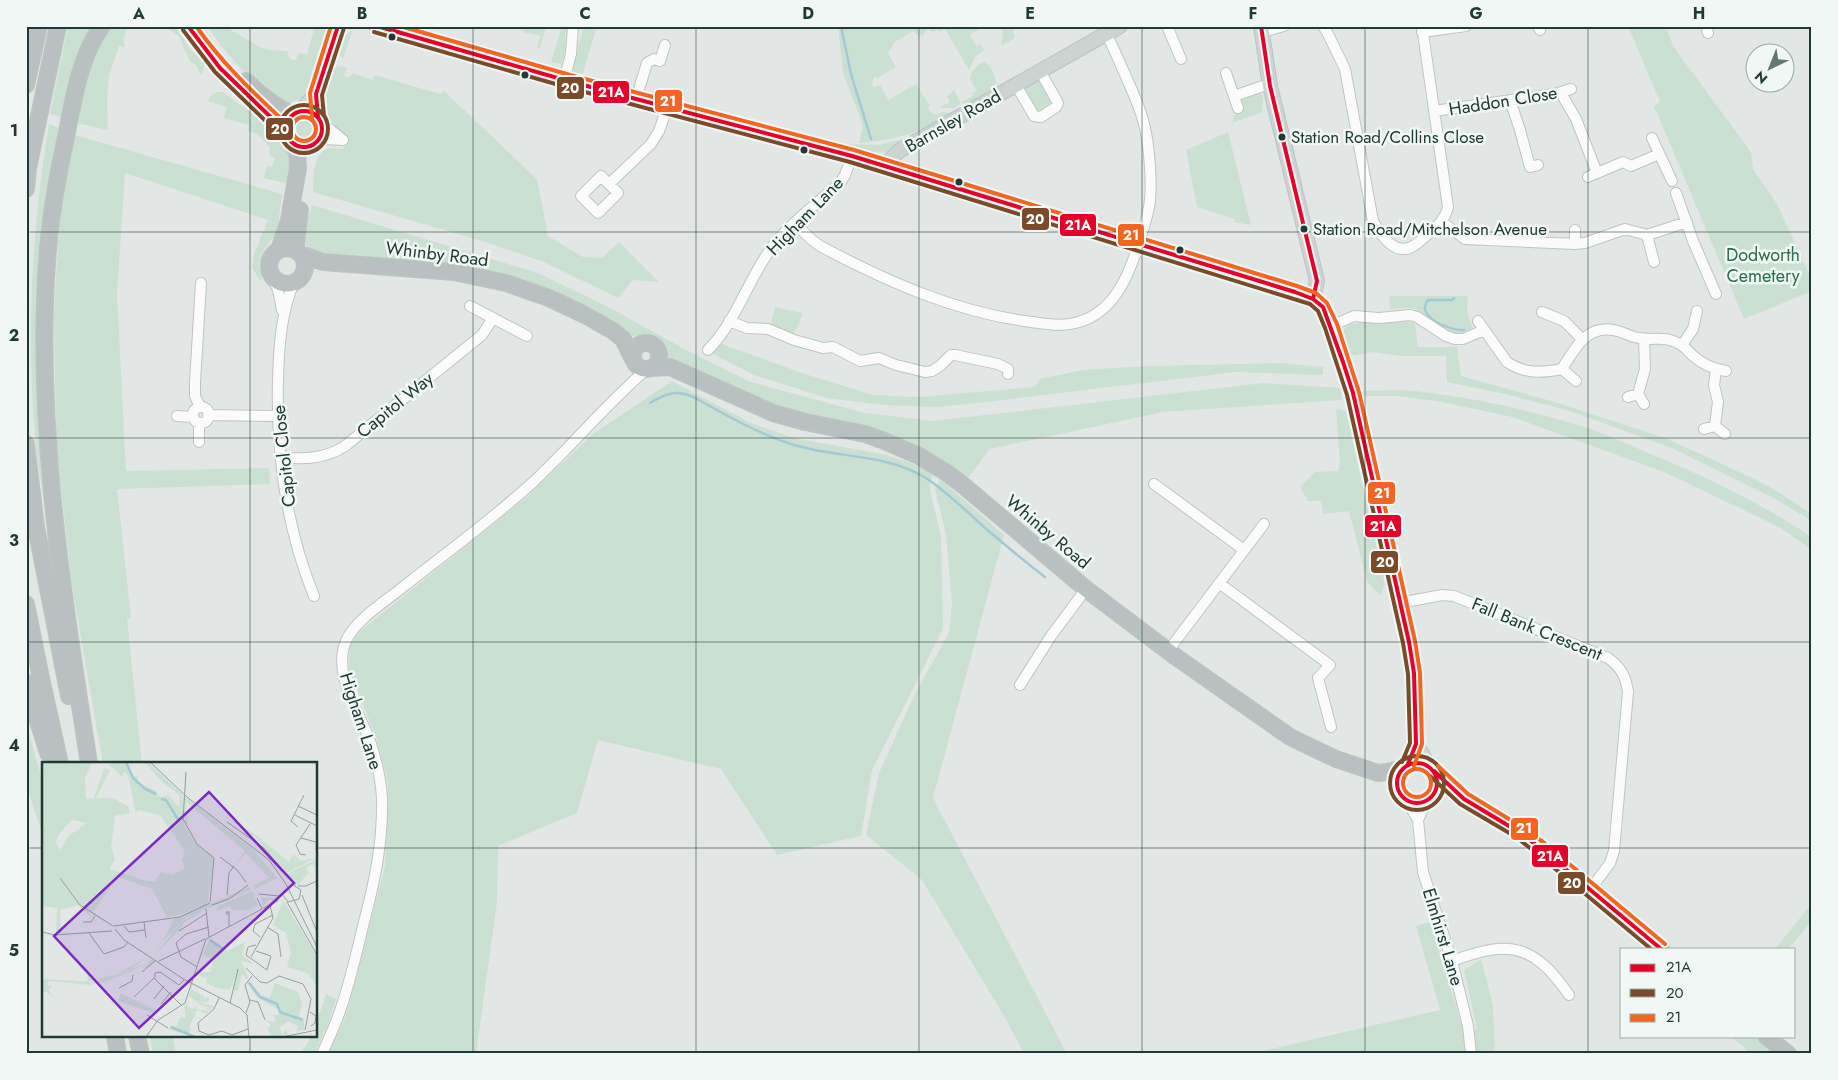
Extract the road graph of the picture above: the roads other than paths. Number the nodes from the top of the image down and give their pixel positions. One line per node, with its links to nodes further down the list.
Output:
1 (39, 26): 23 (highway)
2 (58, 26): 45 (highway)
3 (102, 26): 111 (highway)
4 (188, 26): 35 (highway)
5 (201, 26): 33 (highway)
6 (338, 26): 26 (main road)
7 (376, 26): 22 (main road)
8 (573, 26): 22 (street)
9 (1120, 26): 17 (main road, Barnsley Road)
10 (1167, 26): 19 (street)
11 (1284, 26): 14 (street)
12 (1337, 26): 15 (street)
13 (1466, 26): 16 (street)
14 (1261, 29): 25 (main road)
15 (1325, 29): 48 (street)
16 (1422, 29): 32 (street)
17 (1106, 34): 20 (main road, Barnsley Road); 53 (street)
18 (665, 45): 28 (street)
19 (1181, 59)
20 (1040, 71): 24 (main road, Barnsley Road); 24 (street, Barnsley Road)
21 (1226, 73): 27 (street)
22 (564, 80): 28 (main road)
23 (26, 85)
24 (1016, 85): 41 (main road, Barnsley Road)
25 (1270, 86): 27 (street); 63 (main road)
26 (316, 94): 33 (main road); 34 (main road)
27 (1234, 96): 31 (street)
28 (636, 99): 30 (main road)
29 (1510, 100): 32 (street, Haddon Close); 38 (street, Haddon Close); 40 (street)
30 (668, 108): 39 (main road); 44 (street)
31 (1238, 108)
32 (1434, 111): 48 (street)
33 (296, 113): 34 (highway); 35 (highway)
34 (320, 120): 37 (highway); 37 (street)
35 (288, 137): 37 (highway); 42 (highway)
36 (1652, 138): 38 (street)
37 (315, 143): 42 (highway)
38 (1659, 154): 43 (street)
39 (852, 156): 41 (main road); 50 (street, Higham Lane)
40 (1538, 165)
41 (888, 167): 53 (street)
42 (302, 169): 47 (highway)
43 (1672, 181)
44 (609, 184)
45 (26, 189)
46 (1676, 193): 49 (street)
47 (294, 220): 55 (highway); 56 (highway)
48 (1442, 222): 54 (street)
49 (1687, 222): 52 (street); 62 (street)
50 (795, 224): 53 (street); 69 (street, Higham Lane)
51 (1575, 230): 54 (street)
52 (1647, 235): 54 (street); 58 (street)
53 (1139, 244): 63 (street)
54 (1575, 244)
55 (279, 250): 56 (highway); 59 (highway)
56 (298, 252): 57 (highway, Whinby Road); 60 (highway)
57 (323, 262): 60 (highway); 73 (highway, Whinby Road)
58 (1654, 262)
59 (271, 274): 60 (highway); 67 (street, Capitol Close)
60 (299, 277): 67 (street, Capitol Close)
61 (201, 283): 84 (street)
62 (1716, 294)
63 (1313, 299): 70 (main road)
64 (470, 306): 68 (street)
65 (1697, 311): 75 (street)
66 (1542, 312): 74 (street)
67 (283, 314): 87 (street, Capitol Close)
68 (493, 318): 71 (street); 94 (street, Capitol Way)
69 (729, 321): 77 (street, Higham Lane); 81 (street)
70 (1331, 326): 80 (street); 102 (main road)
71 (527, 336)
72 (1644, 338): 74 (street); 75 (street); 83 (street)
73 (623, 339): 76 (highway, Whinby Road); 78 (highway, Whinby Road)
74 (1582, 339): 80 (street)
75 (1682, 345): 89 (street)
76 (650, 346): 78 (highway); 78 (highway); 79 (highway, Whinby Road)
77 (708, 350)
78 (641, 364): 79 (highway, Whinby Road); 128 (street, Higham Lane)
79 (670, 367): 99 (highway, Whinby Road)
80 (1562, 369): 82 (street)
81 (1008, 374)
82 (1576, 381)
83 (1644, 404)
84 (200, 407): 85 (street); 88 (street)
85 (208, 415): 87 (street); 88 (street)
86 (177, 416): 88 (street)
87 (277, 416): 94 (street, Capitol Close)
88 (196, 420): 92 (street)
89 (1715, 426): 90 (street); 91 (street)
90 (1704, 429)
91 (1725, 434)
92 (199, 442)
93 (26, 444): 110 (highway)
94 (281, 458): 100 (street, Capitol Close)
95 (1154, 484): 97 (street)
96 (1264, 524): 97 (street)
97 (1244, 550): 98 (street)
98 (1219, 583): 103 (street); 106 (street)
99 (1086, 590): 103 (highway, Whinby Road); 105 (street)
100 (314, 596)
101 (26, 604): 109 (highway)
102 (1400, 604): 107 (main road); 119 (street, Fall Bank Crescent)
103 (1168, 651): 114 (highway, Whinby Road)
104 (26, 682): 108 (highway)
105 (1020, 685)
106 (1331, 727)
107 (1416, 744): 112 (main road); 113 (main road)
108 (51, 762)
109 (60, 762)
110 (84, 762)
111 (89, 762)
112 (1405, 766): 113 (highway); 114 (highway); 115 (highway)
113 (1431, 768): 116 (highway); 117 (highway)
114 (1378, 773): 115 (highway, Whinby Road)
115 (1400, 794): 117 (highway); 118 (street, Elmhirst Lane)
116 (1464, 799): 117 (highway); 119 (highway)
117 (1427, 801): 118 (street, Elmhirst Lane)
118 (1418, 820): 121 (street, Elmhirst Lane)
119 (1590, 890): 120 (highway)
120 (1660, 948)
121 (1452, 961): 122 (street); 129 (street, Elmhirst Lane)
122 (1568, 995)
123 (115, 1038): 126 (highway)
124 (137, 1038): 127 (highway)
125 (1768, 1038): 130 (highway)
126 (118, 1054)
127 (141, 1054)
128 (322, 1054)
129 (1471, 1054)
130 (1788, 1054)

